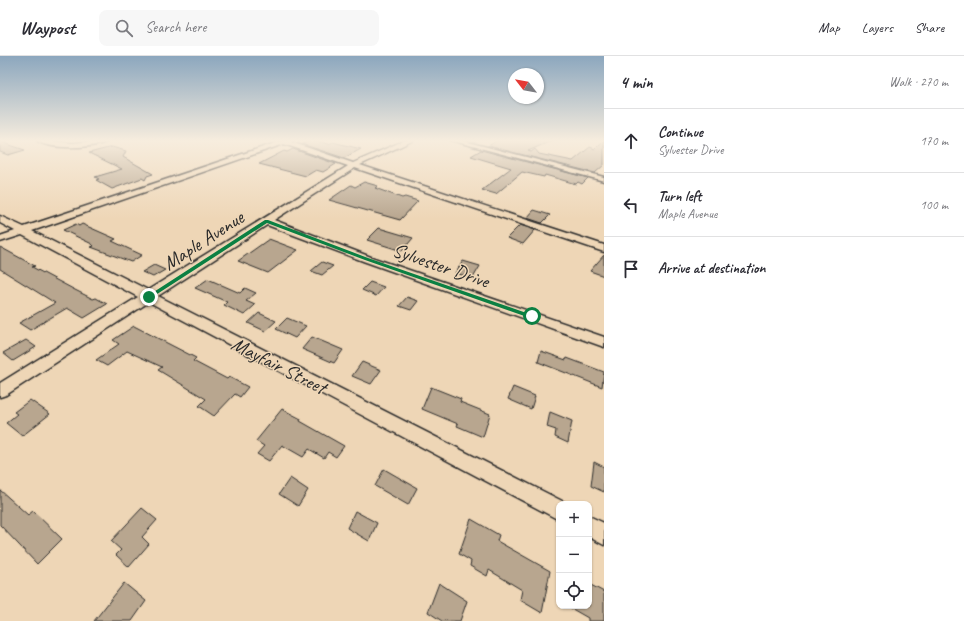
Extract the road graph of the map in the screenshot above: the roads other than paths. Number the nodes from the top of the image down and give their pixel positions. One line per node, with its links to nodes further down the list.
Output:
1 (213, 166): 8 (street)
2 (352, 166): 7 (street, Maple Avenue)
3 (358, 166): 10 (street)
4 (557, 166): 5 (street)
5 (604, 179)
6 (0, 219): 8 (street, Mayfair Street)
7 (267, 221): 11 (street, Maple Avenue); 12 (street, Sylvester Drive)
8 (23, 231): 9 (street); 11 (street, Mayfair Street)
9 (0, 239)
10 (604, 250)
11 (149, 297): 13 (street, Maple Avenue); 14 (street, Mayfair Street)
12 (604, 342)
13 (0, 391)
14 (556, 508)
15 (592, 528): 16 (street)
16 (604, 534)

